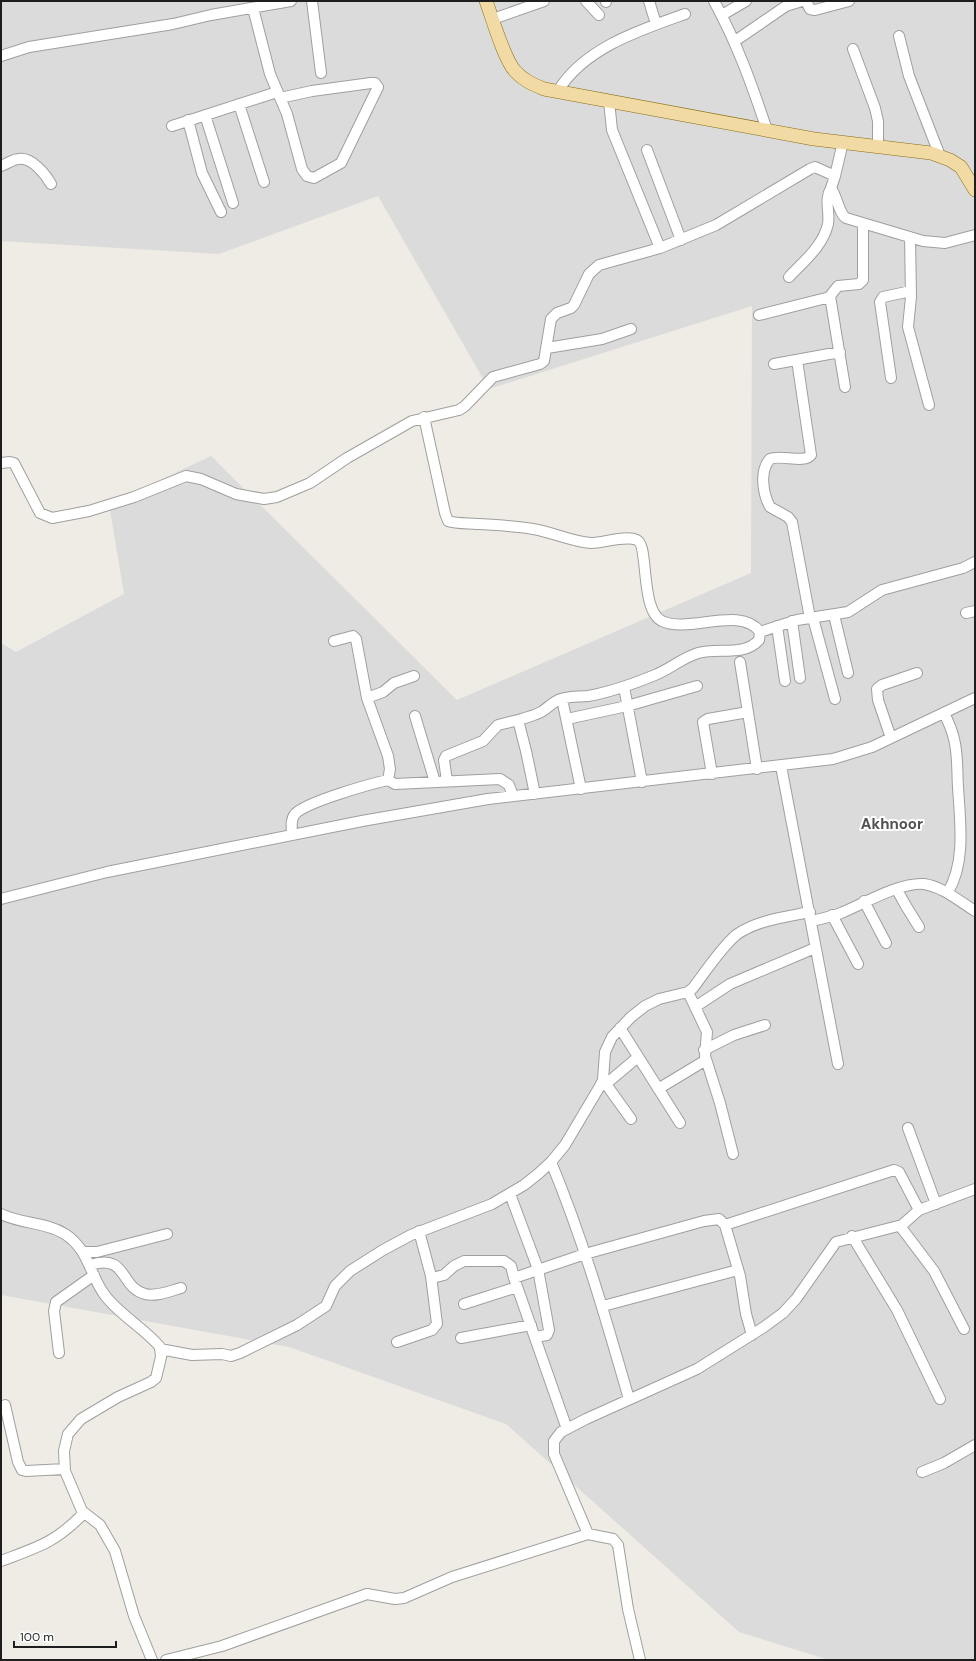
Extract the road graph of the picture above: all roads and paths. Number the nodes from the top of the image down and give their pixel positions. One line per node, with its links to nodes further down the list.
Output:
1 (290, 1): 12 (street)
2 (312, 1): 22 (street)
3 (486, 1): 16 (main road)
4 (544, 1): 16 (street)
5 (586, 1): 13 (street)
6 (648, 1): 17 (street)
7 (714, 1): 15 (street)
8 (746, 1): 15 (street)
9 (802, 1): 19 (street)
10 (806, 1): 11 (street)
11 (849, 1)
12 (253, 8): 21 (street); 24 (street)
13 (599, 14)
14 (685, 14): 17 (street)
15 (722, 15): 19 (street)
16 (493, 20): 23 (main road)
17 (656, 24): 23 (street)
18 (899, 36): 34 (street)
19 (735, 41): 30 (street)
20 (854, 49): 32 (street)
21 (1, 56)
22 (321, 73)
23 (558, 91): 25 (main road)
24 (279, 95): 24 (street); 26 (street)
25 (609, 101): 30 (main road); 47 (street)
26 (238, 104): 27 (street); 38 (street)
27 (205, 115): 28 (street); 41 (street)
28 (188, 120): 29 (street); 42 (street)
29 (172, 126)
30 (767, 130): 31 (main road)
31 (843, 142): 32 (main road); 36 (street)
32 (878, 147): 34 (main road)
33 (647, 150): 46 (street)
34 (940, 156): 37 (main road)
35 (1, 166): 39 (street)
36 (836, 176): 40 (street); 46 (street)
37 (973, 181)
38 (264, 182)
39 (51, 184)
40 (831, 188): 43 (street); 48 (street)
41 (233, 203)
42 (221, 212)
43 (863, 223): 45 (street); 50 (street)
44 (975, 235): 45 (street)
45 (910, 237): 49 (street)
46 (681, 240): 47 (street)
47 (660, 248): 53 (street)
48 (789, 277)
49 (911, 292): 57 (street); 59 (street)
50 (830, 297): 51 (street); 54 (street)
51 (759, 315)
52 (631, 329): 53 (street)
53 (547, 348): 60 (street)
54 (840, 352): 55 (street); 58 (street)
55 (797, 360): 56 (street); 64 (street)
56 (774, 364)
57 (891, 378)
58 (845, 387)
59 (930, 405)
60 (424, 417): 61 (street); 67 (street)
61 (1, 463)
62 (975, 562): 63 (street)
63 (834, 615): 64 (street); 70 (street)
64 (812, 618): 65 (street); 80 (street)
65 (792, 621): 66 (street); 73 (street)
66 (777, 626): 67 (street); 74 (street)
67 (760, 632): 76 (street)
68 (334, 641): 77 (street)
69 (740, 662): 82 (street)
70 (848, 673)
71 (917, 673): 87 (street)
72 (414, 676): 77 (street)
73 (800, 678)
74 (785, 681)
75 (697, 686): 81 (street)
76 (624, 687): 79 (street); 81 (street)
77 (367, 698): 91 (street)
78 (975, 698): 83 (street)
79 (562, 699): 85 (street); 86 (street)
80 (835, 699)
81 (627, 706): 85 (street); 94 (street)
82 (748, 712): 89 (street); 90 (street)
83 (944, 713): 87 (street); 99 (street)
84 (415, 716): 92 (street)
85 (567, 719): 95 (street)
86 (518, 720): 93 (street); 96 (street)
87 (891, 738): 88 (street)
88 (781, 766): 89 (street); 104 (street)
89 (757, 769): 90 (street)
90 (712, 774): 94 (street)
91 (388, 780): 92 (street); 98 (street)
92 (435, 782): 93 (street)
93 (447, 782): 97 (street)
94 (642, 782): 95 (street)
95 (581, 789): 96 (street)
96 (535, 794): 97 (street)
97 (513, 796): 98 (street)
98 (292, 835): 101 (street)
99 (949, 889): 100 (street); 103 (street)
100 (897, 890): 102 (street); 106 (street)
101 (1, 899)
102 (864, 901): 105 (street); 107 (street)
103 (975, 911)
104 (810, 913): 105 (street); 108 (street); 110 (street)
105 (832, 915): 109 (street)
106 (919, 927)
107 (886, 943)
108 (815, 948): 111 (street); 116 (street)
109 (858, 964)
110 (688, 992): 111 (street); 113 (street)
111 (695, 1007): 114 (street)
112 (766, 1025): 114 (street)
113 (620, 1028): 115 (street); 117 (street)
114 (705, 1055): 118 (street); 122 (street)
115 (638, 1057): 117 (street); 118 (street)
116 (838, 1064)
117 (604, 1082): 119 (street); 123 (street)
118 (658, 1090): 120 (street)
119 (631, 1119)
120 (680, 1123)
121 (908, 1128): 126 (street)
122 (733, 1154)
123 (551, 1162): 125 (street); 135 (street)
124 (975, 1189): 126 (street)
125 (510, 1194): 131 (street); 136 (street)
126 (936, 1204): 127 (street)
127 (919, 1210): 129 (street); 130 (street)
128 (1, 1214): 134 (street)
129 (725, 1225): 135 (street); 138 (street)
130 (900, 1226): 133 (street); 145 (street)
131 (419, 1231): 139 (street); 151 (street)
132 (167, 1234): 134 (street)
133 (852, 1236): 146 (street); 153 (street)
134 (84, 1252): 137 (street)
135 (585, 1254): 136 (street); 143 (street)
136 (538, 1269): 140 (street); 147 (street)
137 (92, 1270): 141 (street); 150 (street); 151 (street)
138 (738, 1270): 143 (street); 146 (street)
139 (432, 1278): 140 (street); 149 (street)
140 (516, 1282): 142 (street); 144 (street)
141 (182, 1288)
142 (464, 1304)
143 (602, 1306): 152 (street)
144 (531, 1326): 147 (street); 148 (street)
145 (964, 1329)
146 (752, 1334): 152 (street)
147 (535, 1337): 155 (street)
148 (461, 1338)
149 (398, 1342)
150 (59, 1353)
151 (160, 1357): 157 (street)
152 (629, 1399): 155 (street)
153 (940, 1399)
154 (5, 1405): 157 (street)
155 (567, 1429): 160 (street)
156 (975, 1445): 158 (street)
157 (65, 1469): 159 (street)
158 (922, 1472)
159 (84, 1513): 161 (street); 162 (street)
160 (588, 1534): 163 (street); 164 (street)
161 (1, 1561)
162 (152, 1660)
163 (166, 1660)
164 (640, 1660)

